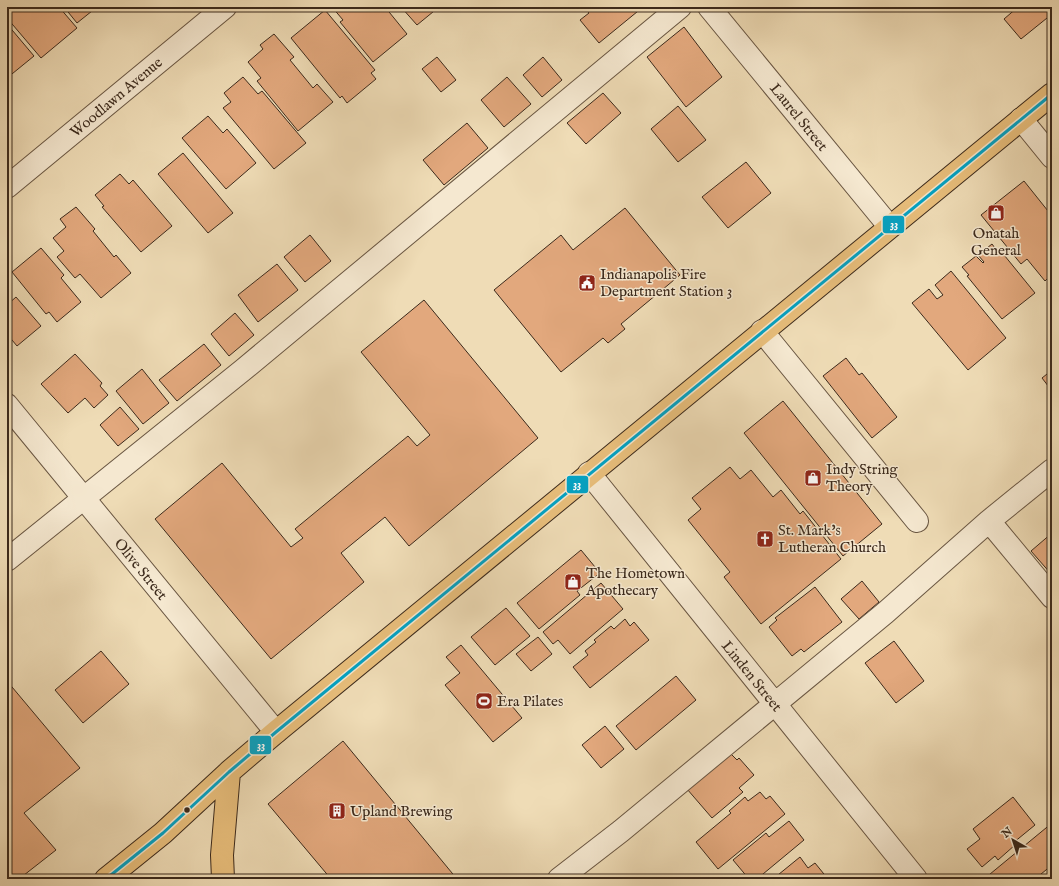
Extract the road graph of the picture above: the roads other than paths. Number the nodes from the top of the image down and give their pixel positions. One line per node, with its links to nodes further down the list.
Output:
1 (225, 7): 7 (street, Woodlawn Avenue)
2 (680, 7): 13 (street)
3 (709, 7): 8 (street, Laurel Street)
4 (1052, 94): 5 (main road)
5 (1021, 119): 6 (street); 8 (main road)
6 (1052, 157)
7 (7, 186)
8 (889, 226): 9 (main road)
9 (762, 331): 12 (main road); 15 (street)
10 (7, 405): 13 (street, Olive Street)
11 (1052, 470): 14 (street)
12 (589, 473): 18 (street, Linden Street); 19 (main road)
13 (83, 497): 16 (street); 19 (street, Olive Street)
14 (989, 521): 17 (street); 18 (street)
15 (916, 522)
16 (7, 560)
17 (1052, 597)
18 (775, 704): 23 (street); 24 (street, Linden Street)
19 (276, 732): 20 (main road)
20 (229, 772): 21 (main road); 22 (main road)
21 (106, 879)
22 (223, 879)
23 (559, 879)
24 (916, 879)

